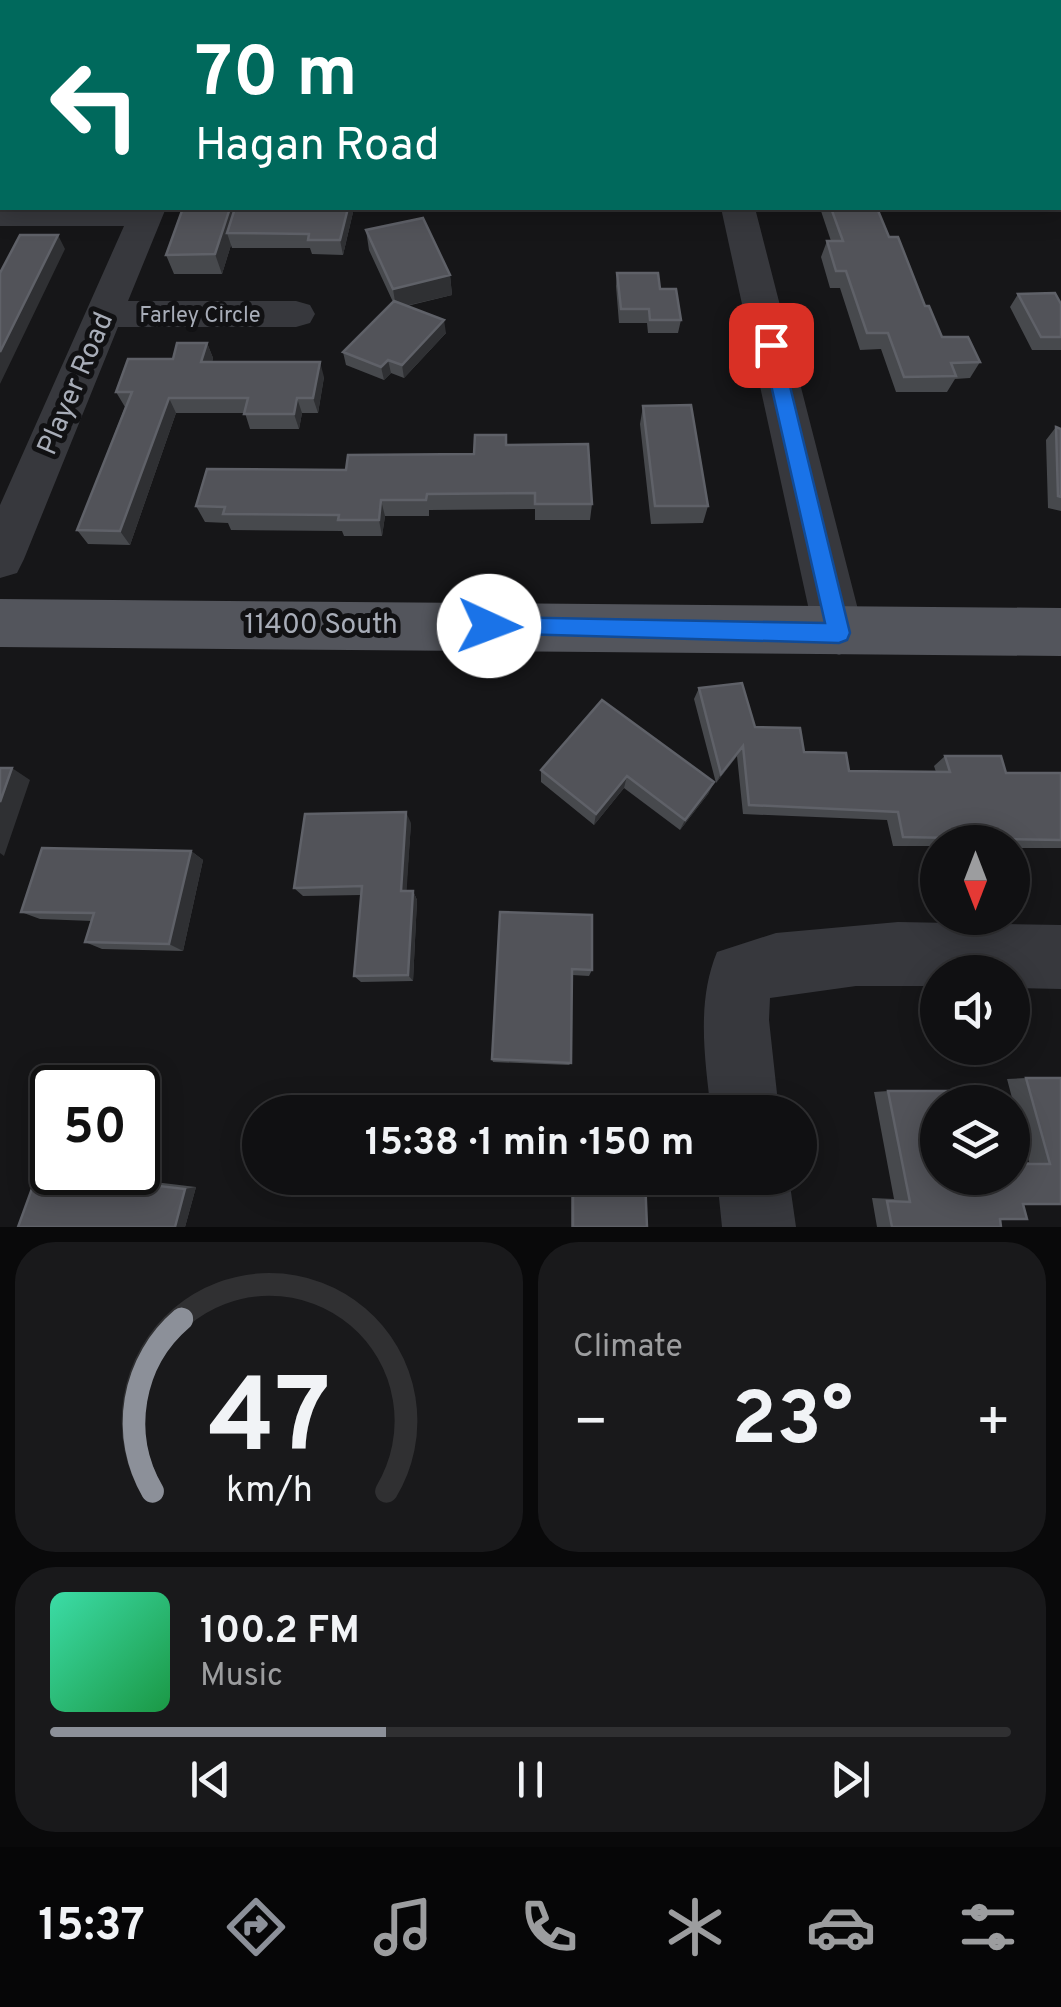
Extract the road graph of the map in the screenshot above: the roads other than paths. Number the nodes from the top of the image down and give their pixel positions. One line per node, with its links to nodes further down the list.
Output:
1 (738, 210): 9 (street)
2 (147, 212): 3 (street); 4 (street, Player Road)
3 (0, 216)
4 (104, 314): 5 (street, Farley Circle); 6 (street, Player Road)
5 (296, 314)
6 (0, 560)
7 (0, 623): 9 (main road, 11400 South)
8 (1061, 632): 9 (main road, 11400 South)
9 (839, 633)
10 (1061, 957): 11 (street)
11 (744, 1095)
12 (755, 1195): 13 (street)
13 (759, 1227)

